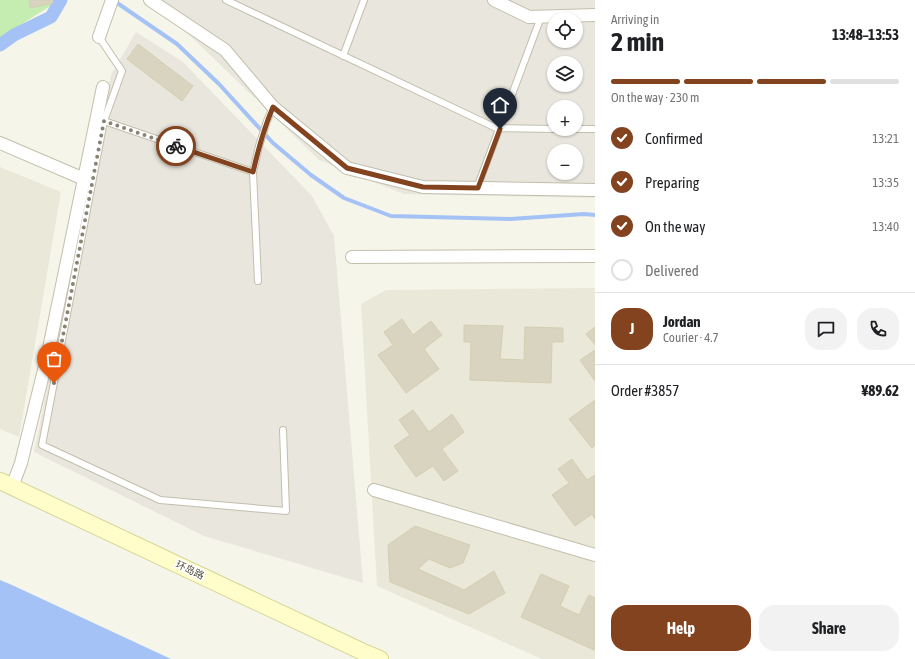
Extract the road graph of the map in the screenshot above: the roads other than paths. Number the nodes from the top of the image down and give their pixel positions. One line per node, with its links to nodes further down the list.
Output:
1 (112, 0): 8 (street)
2 (150, 0): 11 (street)
3 (226, 0): 9 (lane)
4 (364, 0): 9 (lane)
5 (494, 0): 7 (street)
6 (595, 15): 7 (street)
7 (541, 17): 13 (lane)
8 (98, 38): 12 (lane)
9 (343, 56): 13 (lane)
10 (103, 87): 19 (street)
11 (273, 107): 18 (lane); 20 (street)
12 (104, 121): 18 (lane); 25 (lane)
13 (500, 129): 14 (lane); 20 (lane)
14 (547, 129)
15 (583, 129): 16 (lane)
16 (595, 129)
17 (0, 143): 19 (street)
18 (253, 172): 24 (lane)
19 (84, 179): 26 (street)
20 (478, 188): 21 (street)
21 (595, 190)
22 (595, 256): 23 (street)
23 (352, 257)
24 (258, 281)
25 (283, 430)
26 (6, 484): 29 (street, 环岛路)
27 (374, 490): 28 (street)
28 (595, 556)
29 (380, 659)

